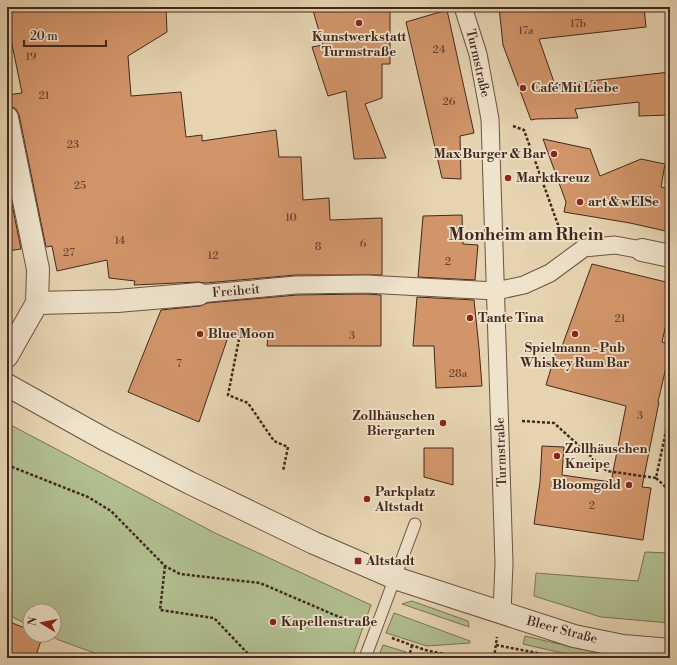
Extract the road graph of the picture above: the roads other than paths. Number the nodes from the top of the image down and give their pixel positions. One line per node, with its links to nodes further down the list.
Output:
1 (463, 7): 5 (street, Turmstraße)
2 (7, 118): 7 (street)
3 (642, 250): 4 (street); 5 (street)
4 (670, 256)
5 (496, 291): 6 (street, Freiheit); 12 (street, Turmstraße)
6 (199, 294): 7 (street, Freiheit)
7 (37, 303): 8 (street)
8 (7, 356)
9 (7, 385): 11 (street)
10 (415, 524): 11 (lane)
11 (395, 578): 12 (street); 14 (lane)
12 (502, 613): 13 (street, Bleer Straße)
13 (670, 650)
14 (365, 658)

